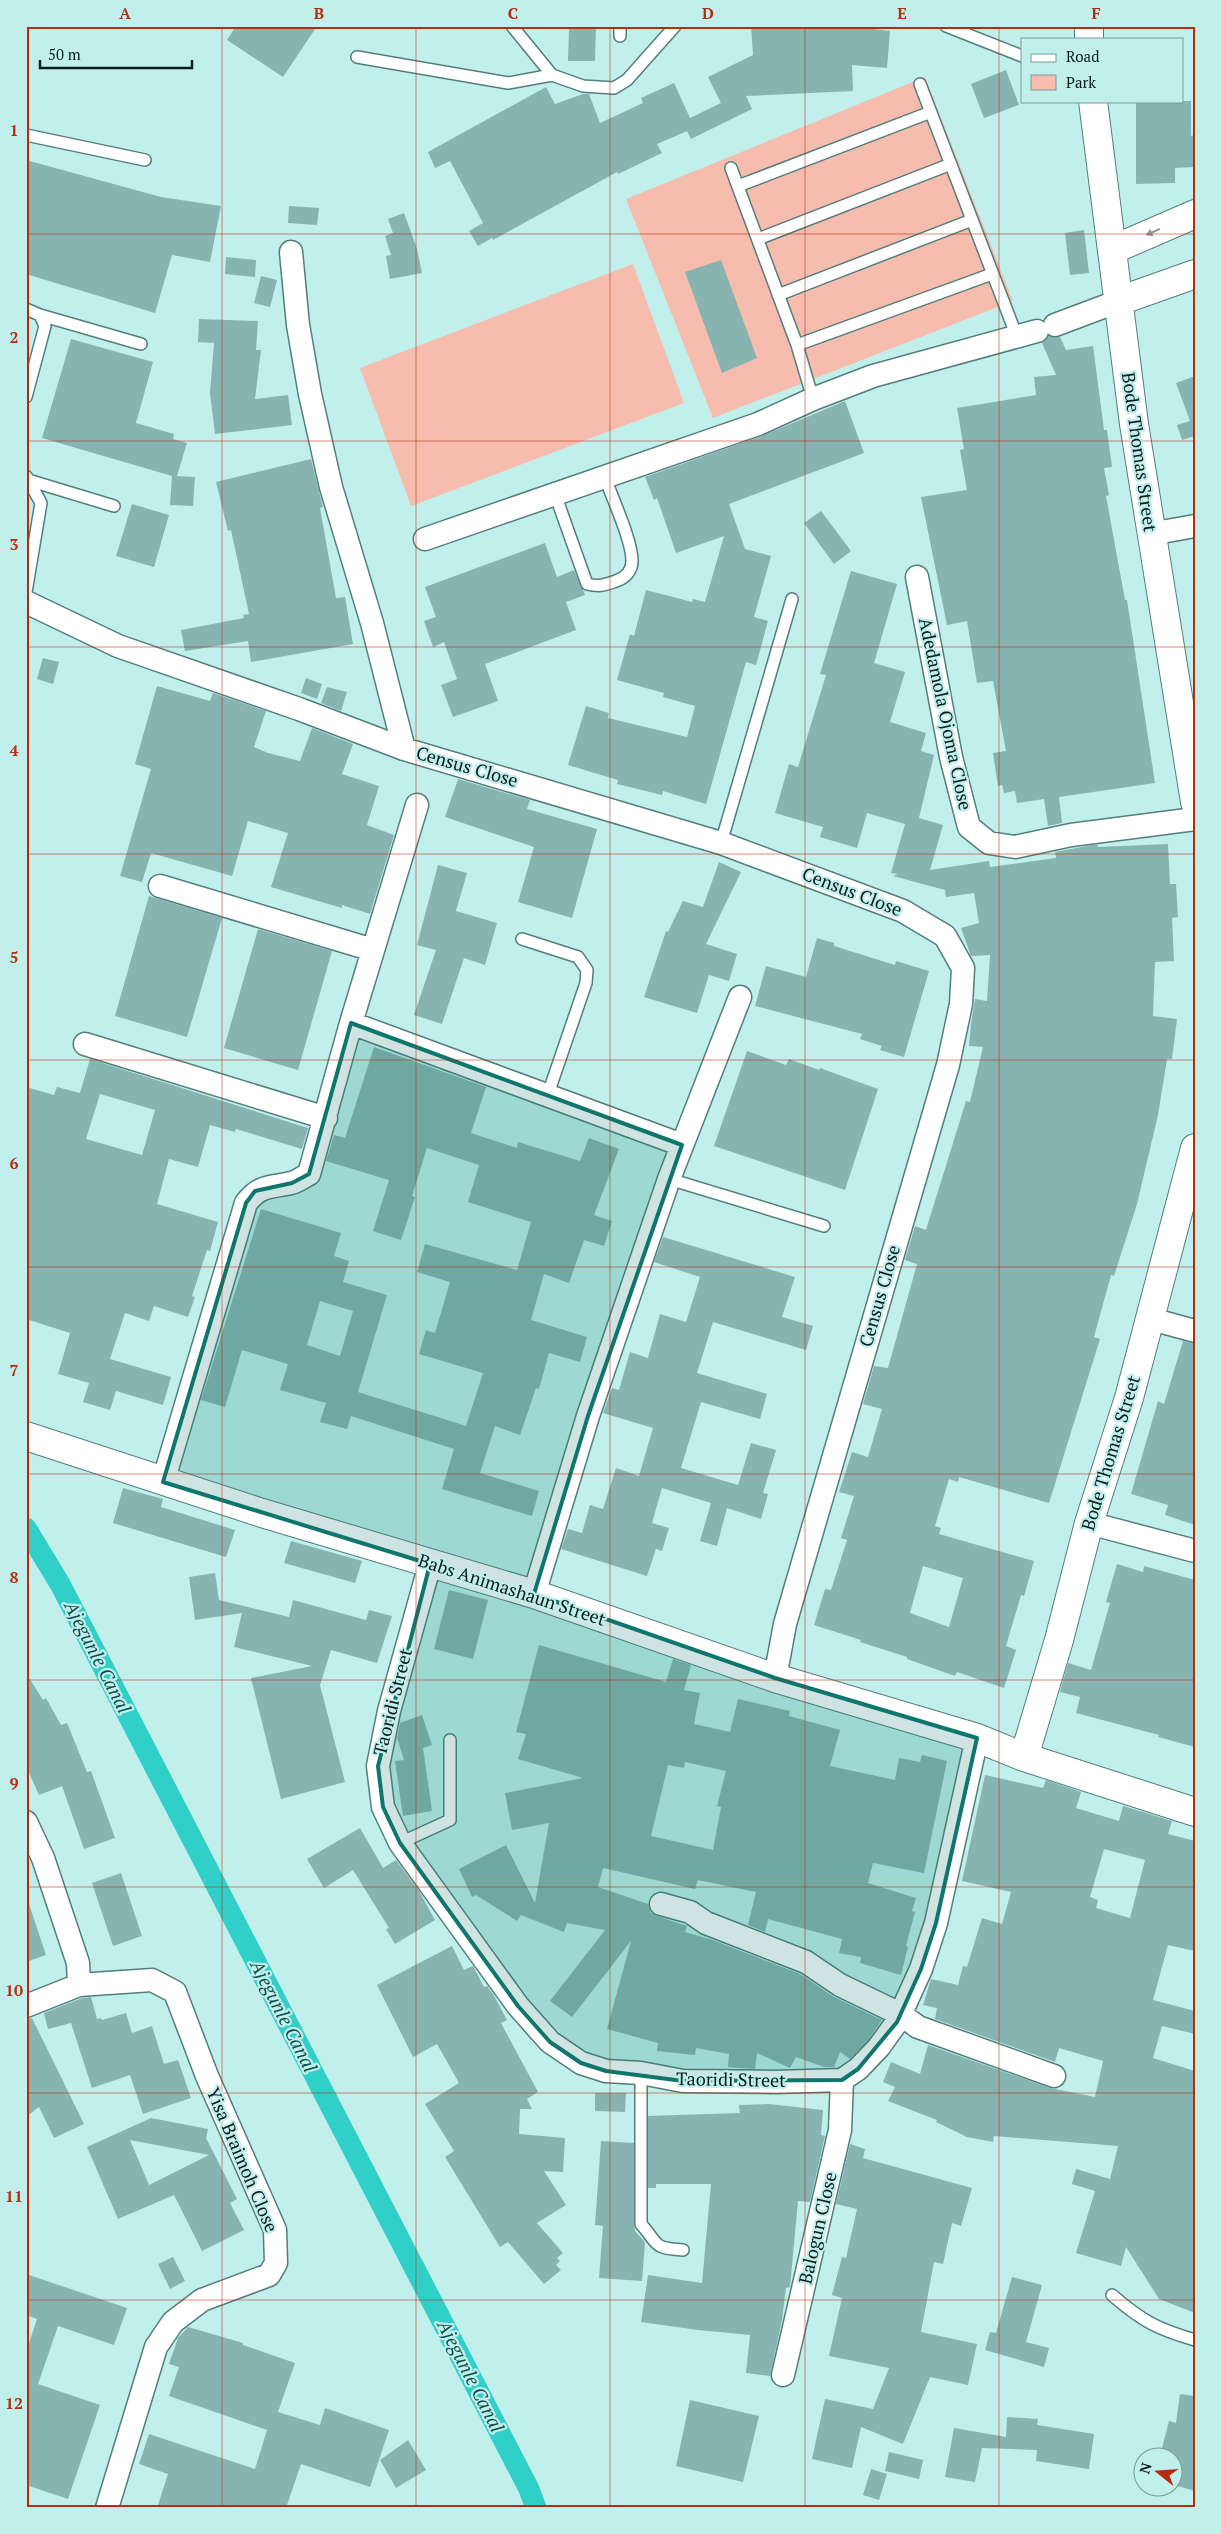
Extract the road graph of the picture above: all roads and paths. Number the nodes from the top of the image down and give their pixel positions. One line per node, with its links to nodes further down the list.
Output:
1 (512, 26): 6 (lane)
2 (675, 26): 6 (lane)
3 (946, 26): 4 (lane)
4 (1021, 56)
5 (357, 57): 6 (lane)
6 (552, 75)
7 (920, 84): 9 (lane)
8 (1093, 102): 18 (main road, Bode Thomas Street)
9 (931, 112): 12 (lane); 14 (lane)
10 (26, 136): 11 (lane)
11 (145, 160)
12 (951, 164): 16 (lane); 17 (lane)
13 (732, 168): 14 (lane)
14 (738, 186): 17 (lane)
15 (1195, 214): 18 (main road, one-way to 18)
16 (972, 220): 20 (lane); 22 (lane)
17 (758, 239): 22 (lane)
18 (1112, 250): 23 (main road, Bode Thomas Street)
19 (291, 252): 42 (street)
20 (992, 274): 26 (lane); 28 (lane)
21 (1195, 274): 23 (main road)
22 (778, 295): 28 (lane)
23 (1119, 301): 26 (street); 36 (main road, Bode Thomas Street)
24 (26, 309): 25 (lane)
25 (40, 314): 27 (lane); 29 (lane)
26 (1036, 331): 30 (street)
27 (141, 344)
28 (797, 345): 30 (lane)
29 (26, 397)
30 (813, 399): 31 (street)
31 (605, 477): 33 (street); 33 (lane)
32 (27, 478): 34 (lane); 39 (lane)
33 (555, 494): 37 (street)
34 (114, 506)
35 (1195, 526): 36 (street)
36 (1150, 534): 43 (main road, Bode Thomas Street)
37 (425, 539)
38 (917, 577): 45 (street, Adedamola Ojoma Close)
39 (26, 592)
40 (792, 599): 46 (lane)
41 (26, 602): 42 (street, Census Close)
42 (404, 749): 46 (street, Census Close)
43 (1195, 802)
44 (417, 805): 49 (street)
45 (1195, 819)
46 (720, 843): 67 (street, Census Close)
47 (160, 886): 49 (street)
48 (522, 939): 53 (lane)
49 (373, 950): 51 (street)
50 (740, 996): 55 (street)
51 (351, 1023): 53 (street); 54 (street)
52 (85, 1044): 54 (street)
53 (548, 1094): 55 (street)
54 (326, 1118): 62 (street)
55 (682, 1145): 57 (street)
56 (1195, 1148): 59 (main road, Bode Thomas Street)
57 (669, 1179): 58 (lane); 66 (street)
58 (824, 1226)
59 (1151, 1319): 60 (street); 63 (main road, Bode Thomas Street)
60 (1195, 1331)
61 (26, 1436): 62 (main road, Babs Animashaun Street)
62 (163, 1482): 65 (main road, Babs Animashaun Street)
63 (1089, 1523): 64 (street); 70 (main road, Bode Thomas Street)
64 (1195, 1551)
65 (430, 1564): 66 (main road, Babs Animashaun Street); 74 (street, Taoridi Street)
66 (534, 1594): 67 (main road, Babs Animashaun Street)
67 (775, 1678): 69 (main road, Babs Animashaun Street)
68 (450, 1740): 74 (lane)
69 (987, 1742): 70 (main road, Babs Animashaun Street); 78 (street)
70 (1026, 1752): 71 (main road, Babs Animashaun Street); 72 (main road, Babs Animashaun Street)
71 (1195, 1796)
72 (1195, 1812)
73 (26, 1822): 76 (street)
74 (400, 1843): 79 (street, Taoridi Street)
75 (660, 1904): 78 (street)
76 (79, 1985): 77 (street); 86 (street, Yisa Braimoh Close)
77 (26, 2006)
78 (900, 2014): 80 (street); 81 (street)
79 (641, 2073): 81 (street, Taoridi Street); 82 (lane)
80 (1054, 2076)
81 (842, 2080): 85 (street, Balogun Close)
82 (683, 2250)
83 (1112, 2295): 84 (lane)
84 (1195, 2340)
85 (783, 2375)
86 (107, 2508)

